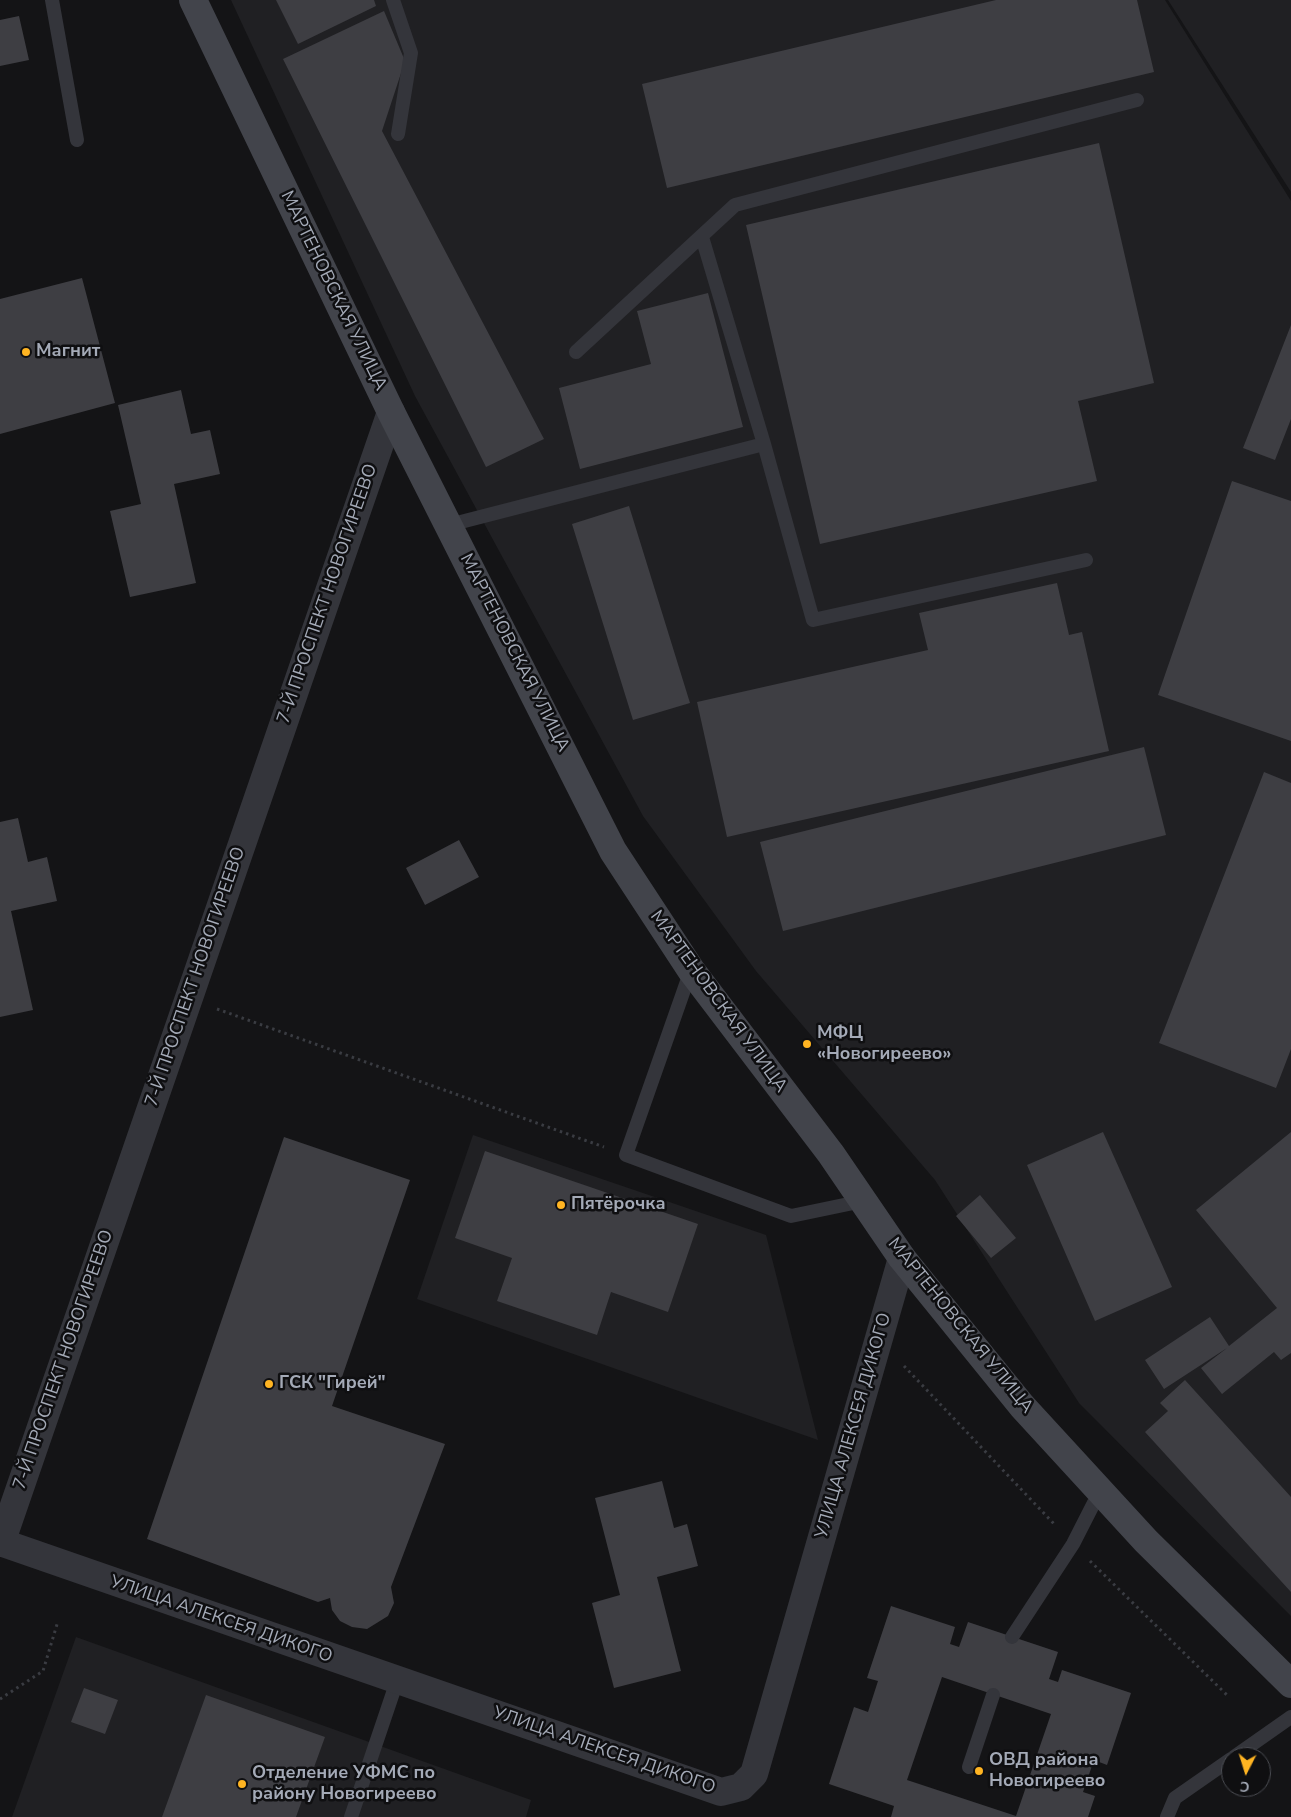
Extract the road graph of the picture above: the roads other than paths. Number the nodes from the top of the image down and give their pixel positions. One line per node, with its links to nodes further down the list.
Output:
1 (52, 0): 6 (lane)
2 (194, 0): 9 (street, МАРТЕНОВСКАЯ УЛИЦА)
3 (393, 0): 5 (lane)
4 (1138, 100): 7 (lane)
5 (398, 134)
6 (77, 140)
7 (702, 237): 8 (lane); 10 (lane)
8 (576, 352)
9 (391, 412): 11 (street, МАРТЕНОВСКАЯ УЛИЦА); 17 (street, 7-Й ПРОСПЕКТ НОВОГИРЕЕВО)
10 (764, 444): 11 (lane); 12 (lane)
11 (449, 525): 13 (street, МАРТЕНОВСКАЯ УЛИЦА)
12 (1086, 560)
13 (691, 970): 14 (street, МАРТЕНОВСКАЯ УЛИЦА); 14 (lane)
14 (863, 1201): 15 (street, МАРТЕНОВСКАЯ УЛИЦА)
15 (902, 1258): 16 (street, МАРТЕНОВСКАЯ УЛИЦА); 19 (street, УЛИЦА АЛЕКСЕЯ ДИКОГО)
16 (1100, 1491): 18 (lane); 20 (street, МАРТЕНОВСКАЯ УЛИЦА)
17 (0, 1543): 19 (street, УЛИЦА АЛЕКСЕЯ ДИКОГО)
18 (1012, 1637)
19 (397, 1681): 26 (lane)
20 (1291, 1684)
21 (993, 1694): 25 (lane)
22 (1291, 1717): 23 (lane)
23 (1248, 1747)
24 (1221, 1766): 27 (lane)
25 (969, 1767)
26 (351, 1817)
27 (1167, 1817)

